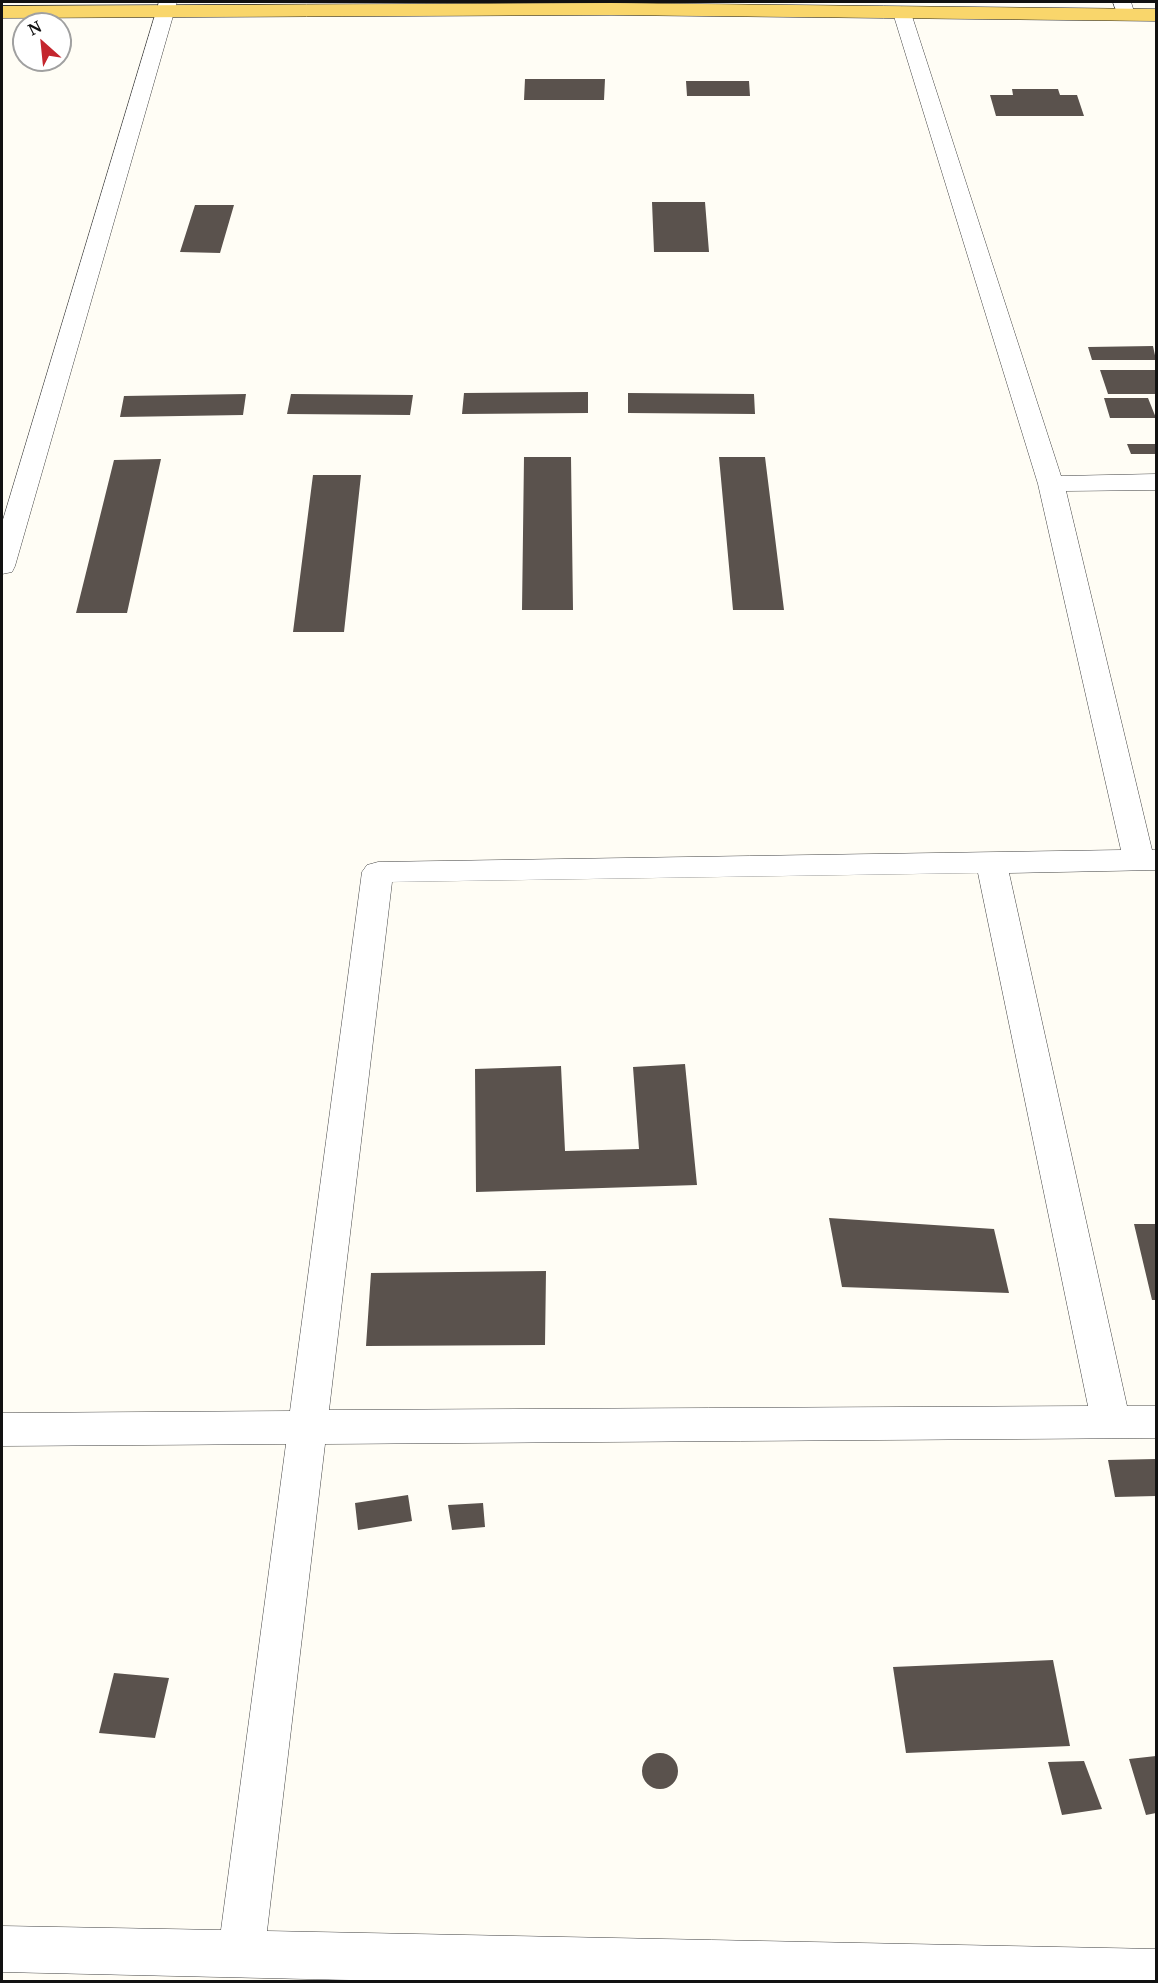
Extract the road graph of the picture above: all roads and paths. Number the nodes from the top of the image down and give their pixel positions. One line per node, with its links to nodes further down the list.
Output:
1 (609, 5): 2 (main road); 5 (main road)
2 (167, 6): 4 (main road); 9 (street)
3 (1124, 8): 5 (main road); 6 (main road)
4 (2, 12)
5 (902, 13): 8 (street)
6 (1156, 15)
7 (1156, 482): 8 (street)
8 (1051, 484): 10 (street)
9 (2, 566)
10 (1148, 860): 11 (street)
11 (991, 862): 12 (street); 15 (street)
12 (1111, 1422): 13 (street); 15 (street)
13 (1156, 1422)
14 (2, 1429): 15 (street)
15 (307, 1429): 17 (street)
16 (2, 1949): 17 (street)
17 (241, 1953): 18 (street)
18 (1156, 1973)

